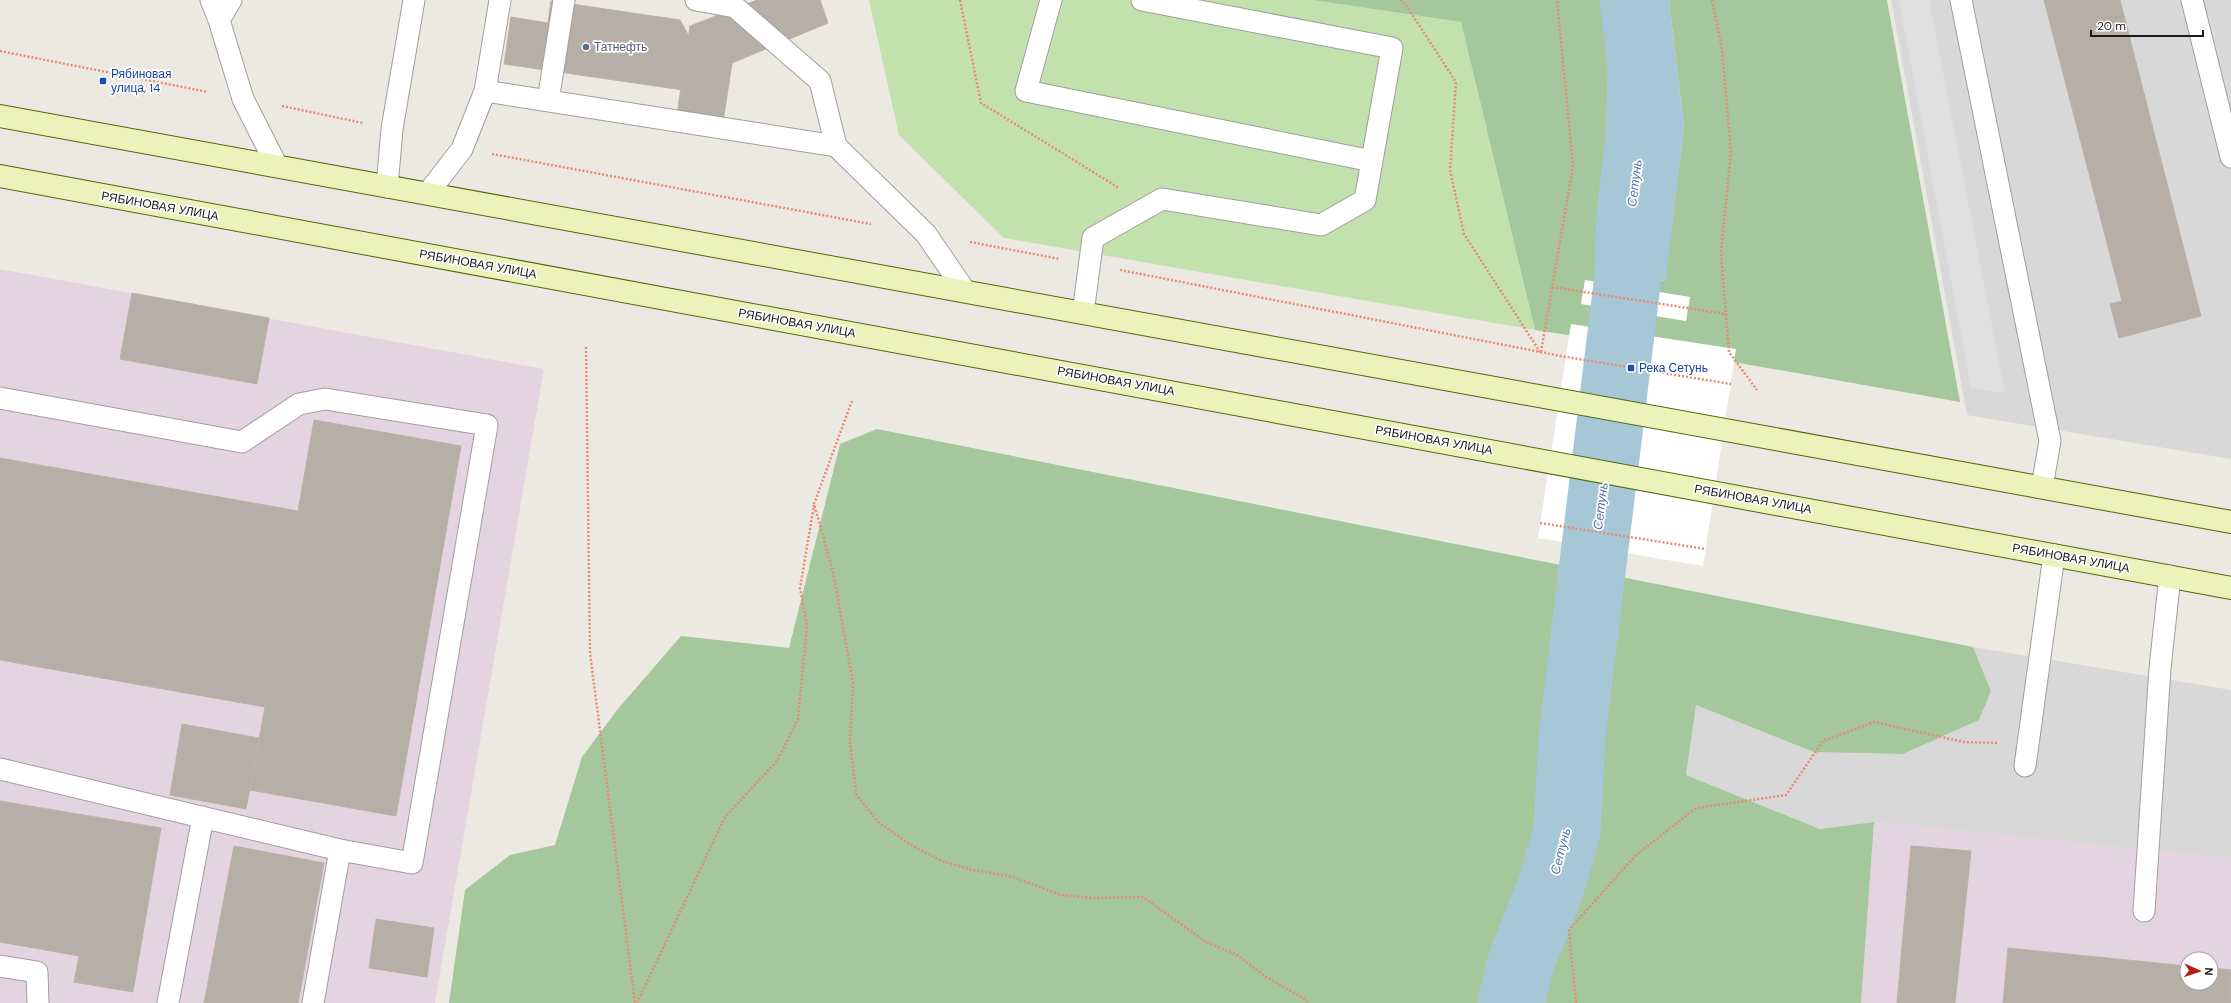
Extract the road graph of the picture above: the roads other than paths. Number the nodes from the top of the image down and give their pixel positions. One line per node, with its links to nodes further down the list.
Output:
1 (211, 0): 11 (lane)
2 (231, 0): 11 (lane)
3 (414, 0): 20 (lane)
4 (500, 0): 12 (lane)
5 (564, 0): 13 (lane)
6 (696, 0): 15 (lane)
7 (1051, 0): 17 (lane)
8 (1142, 0): 17 (lane)
9 (1960, 0): 25 (lane)
10 (2192, 0): 16 (lane)
11 (219, 20): 18 (lane)
12 (485, 91): 13 (lane); 21 (lane)
13 (548, 101): 15 (lane)
14 (0, 116): 18 (main road)
15 (836, 146): 22 (lane)
16 (2231, 157)
17 (1372, 161): 23 (lane)
18 (277, 166): 20 (main road)
19 (0, 176): 27 (main road, РЯБИНОВАЯ УЛИЦА)
20 (387, 187): 21 (main road)
21 (428, 194): 22 (main road)
22 (965, 291): 23 (main road)
23 (1082, 313): 25 (main road)
24 (0, 398): 33 (lane)
25 (2042, 487): 26 (main road)
26 (2231, 522)
27 (2054, 555): 28 (main road, РЯБИНОВАЯ УЛИЦА); 30 (lane)
28 (2170, 576): 29 (main road, РЯБИНОВАЯ УЛИЦА); 34 (lane)
29 (2231, 588)
30 (2025, 766)
31 (0, 769): 32 (lane)
32 (203, 817): 33 (lane); 37 (lane)
33 (340, 850): 38 (lane)
34 (2144, 911)
35 (0, 966): 36 (lane)
36 (38, 1003)
37 (168, 1003)
38 (313, 1003)

